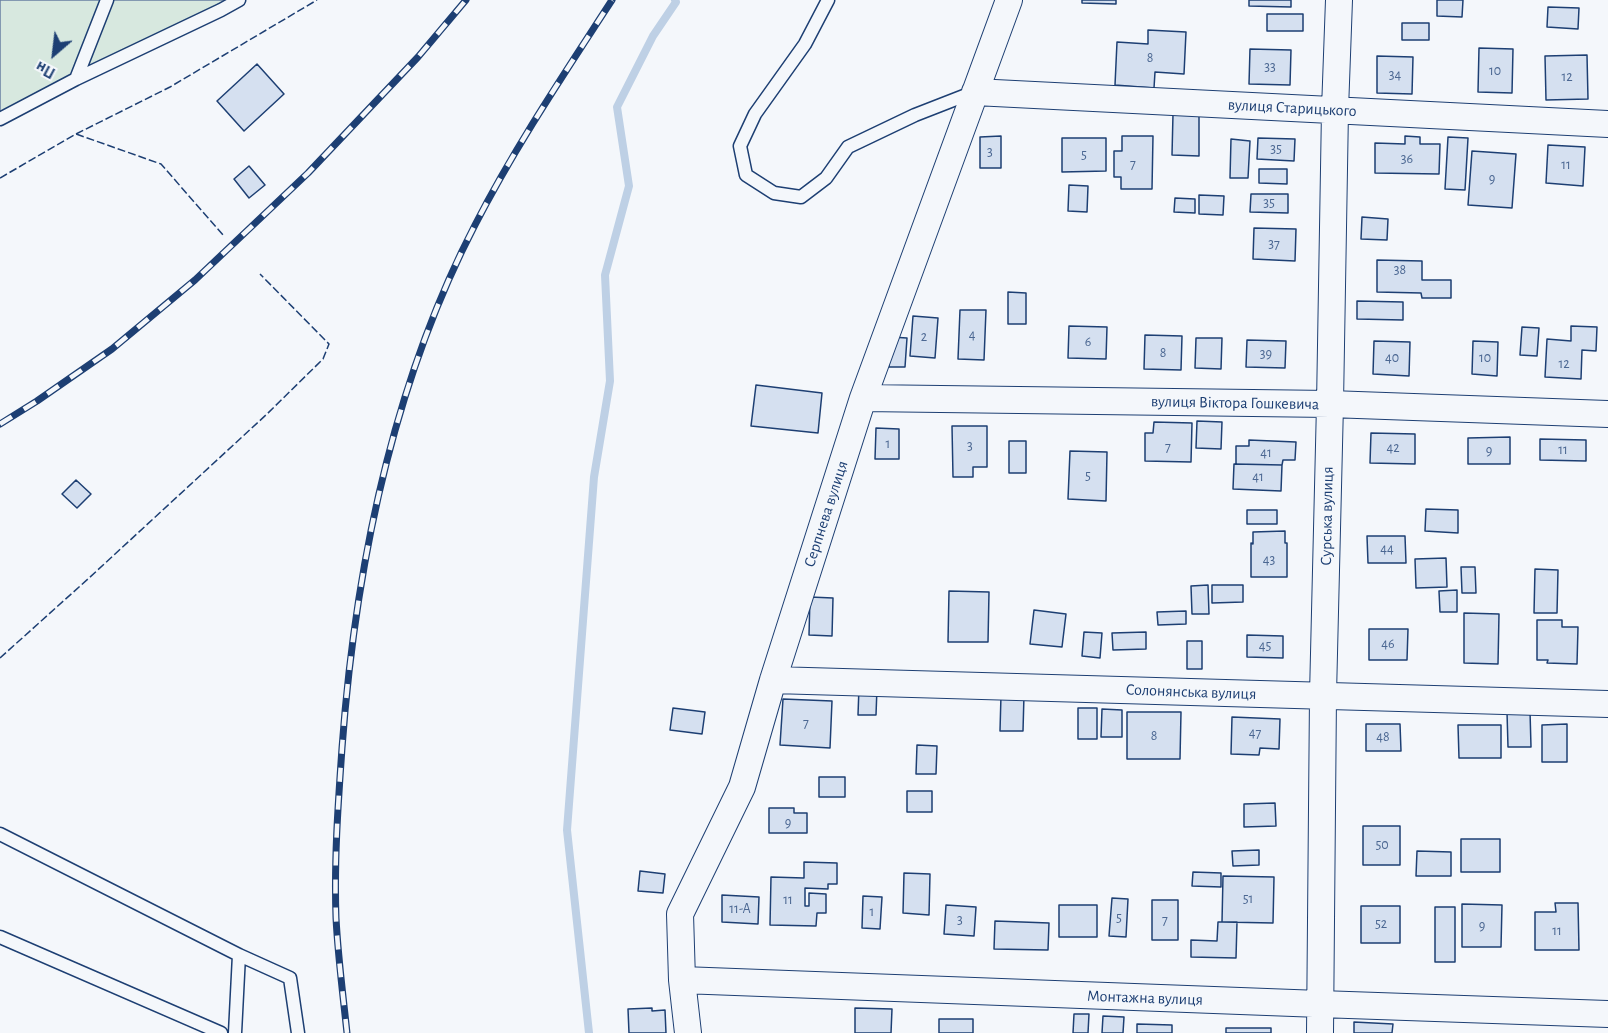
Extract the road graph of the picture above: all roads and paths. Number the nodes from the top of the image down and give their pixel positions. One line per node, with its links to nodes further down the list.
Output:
1 (107, 0): 6 (lane)
2 (239, 0): 6 (lane)
3 (828, 0): 7 (lane)
4 (1009, 0): 7 (street, Серпнева вулиця)
5 (1339, 0): 8 (street, Сурська вулиця)
6 (76, 79): 9 (lane)
7 (975, 92): 8 (street, вулиця Старицького); 11 (street, Серпнева вулиця)
8 (1335, 110): 10 (street, вулиця Старицького); 12 (street, Сурська вулиця)
9 (0, 119)
10 (1608, 124)
11 (863, 398): 12 (street, вулиця Віктора Гошкевича); 14 (street, Серпнева вулиця)
12 (1330, 404): 13 (street, вулиця Віктора Гошкевича); 15 (street, Сурська вулиця)
13 (1608, 414)
14 (773, 680): 15 (street, Солонянська вулиця); 20 (street, Серпнева вулиця)
15 (1323, 695): 16 (street, Солонянська вулиця); 21 (street, Сурська вулиця)
16 (1608, 704)
17 (0, 834): 19 (lane)
18 (0, 937): 23 (lane)
19 (239, 955): 24 (lane); 25 (lane)
20 (682, 980): 21 (street, Монтажна вулиця); 26 (street, Серпнева вулиця)
21 (1320, 1004): 22 (street, Монтажна вулиця); 27 (street, Сурська вулиця)
22 (1608, 1014)
23 (221, 1033)
24 (236, 1033)
25 (298, 1033)
26 (688, 1033)
27 (1320, 1033)

